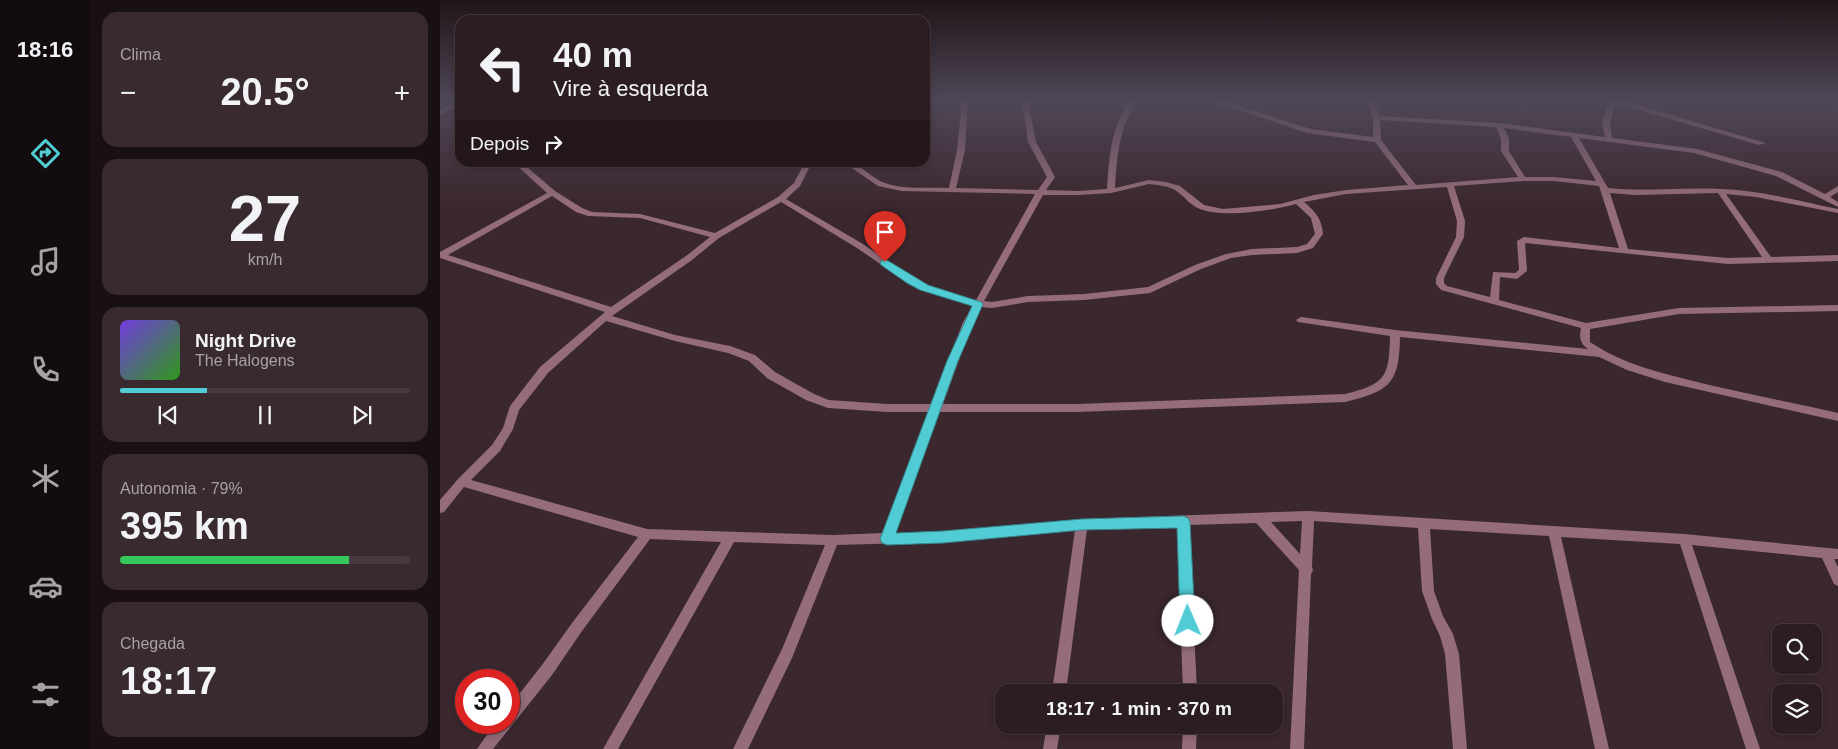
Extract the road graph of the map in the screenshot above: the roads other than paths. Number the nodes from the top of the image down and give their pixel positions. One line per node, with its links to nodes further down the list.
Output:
1 (962, 135): 22 (street)
2 (1031, 135): 23 (street)
3 (1118, 135): 24 (street)
4 (1339, 135): 12 (street)
5 (1377, 135): 12 (street)
6 (1503, 135): 17 (street)
7 (1574, 135): 20 (street)
8 (1580, 135): 11 (street)
9 (1608, 135): 11 (street)
10 (1734, 135): 13 (street)
11 (1609, 139): 27 (street)
12 (1377, 140): 19 (street)
13 (1762, 143)
14 (522, 167): 26 (street)
15 (806, 167): 28 (street)
16 (854, 167): 22 (street)
17 (1523, 179): 18 (street); 20 (street)
18 (1450, 185): 19 (street); 37 (street)
19 (1414, 187): 29 (street)
20 (1603, 187): 25 (street); 33 (street)
21 (1838, 188): 27 (street)
22 (952, 190): 23 (street)
23 (1041, 191): 24 (street); 38 (street)
24 (1110, 191): 29 (street)
25 (1720, 191): 31 (street); 36 (street)
26 (552, 193): 32 (street); 34 (street)
27 (1826, 197): 30 (street)
28 (782, 199): 32 (street); 38 (street)
29 (1297, 201): 38 (street)
30 (1838, 205)
31 (1838, 211)
32 (716, 236): 40 (street)
33 (1624, 251): 36 (street); 37 (street)
34 (440, 255): 40 (street)
35 (1838, 258): 36 (street)
36 (1769, 261)
37 (1494, 302): 42 (street)
38 (978, 304): 45 (street)
39 (1838, 308): 42 (street)
40 (608, 314): 45 (street); 47 (street)
41 (1301, 320): 43 (street)
42 (1586, 326): 44 (street)
43 (1395, 333): 44 (street); 45 (street)
44 (1598, 354): 46 (street)
45 (935, 408): 59 (street)
46 (1838, 417)
47 (462, 482): 48 (street); 56 (street)
48 (445, 494): 49 (street)
49 (440, 508)
50 (1308, 516): 51 (street); 53 (street); 62 (street)
51 (1260, 519): 52 (street); 62 (street)
52 (1183, 522): 54 (street); 65 (street)
53 (1424, 522): 55 (street); 76 (street)
54 (1082, 524): 59 (street); 64 (street)
55 (1554, 530): 58 (street); 77 (street)
56 (647, 534): 57 (street); 66 (street)
57 (731, 536): 60 (street); 71 (street)
58 (1684, 538): 61 (street); 78 (street)
59 (887, 539): 60 (street)
60 (833, 540): 72 (street)
61 (1832, 553): 63 (street)
62 (1307, 570): 75 (street)
63 (1838, 580)
64 (1060, 684)
65 (1190, 684)
66 (520, 704)
67 (496, 734): 70 (street)
68 (1052, 734): 73 (street)
69 (1190, 734): 74 (street)
70 (484, 749)
71 (610, 749)
72 (740, 749)
73 (1050, 749)
74 (1189, 749)
75 (1297, 749)
76 (1460, 749)
77 (1602, 749)
78 (1753, 749)

